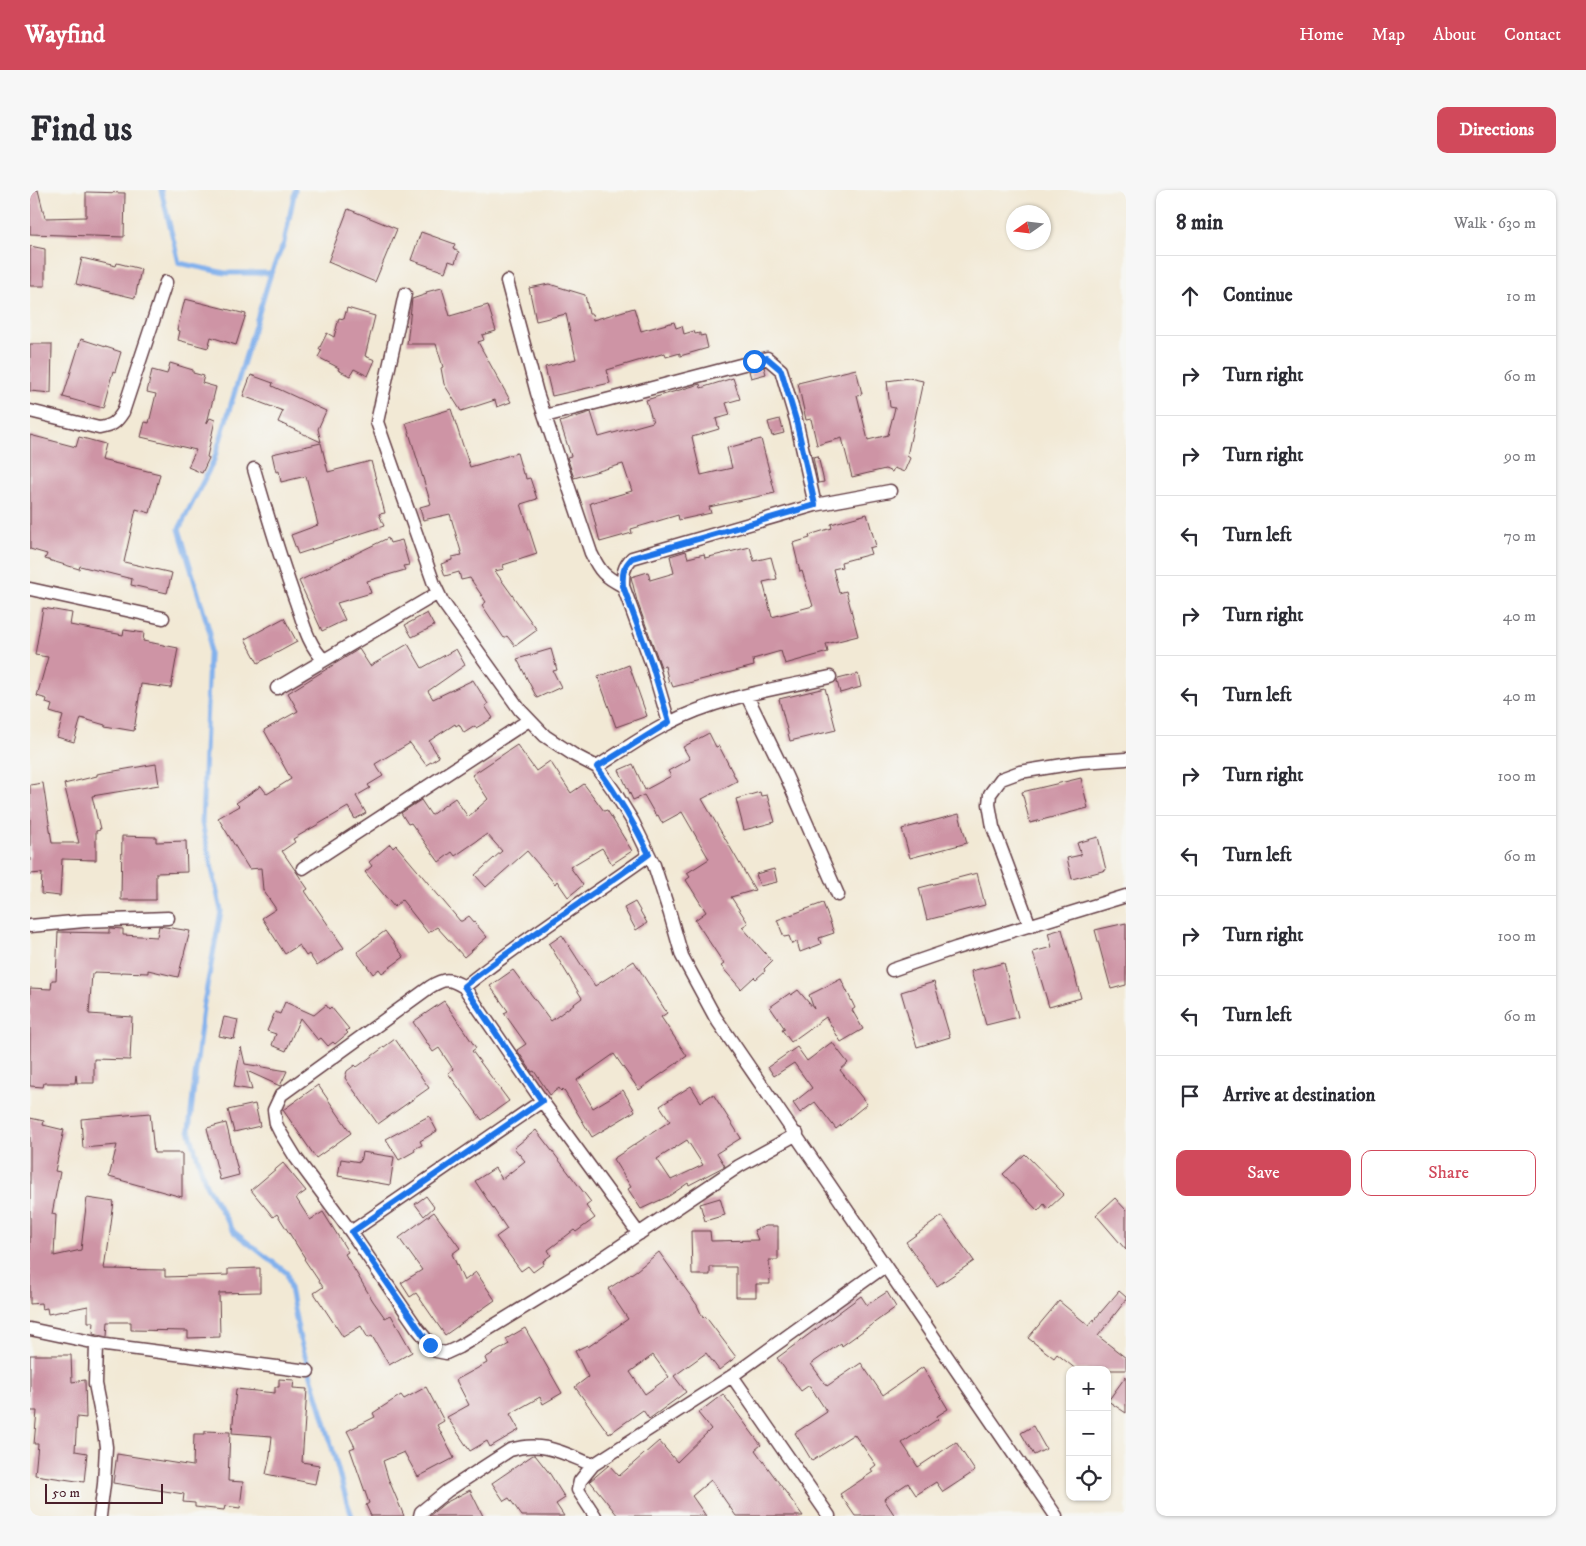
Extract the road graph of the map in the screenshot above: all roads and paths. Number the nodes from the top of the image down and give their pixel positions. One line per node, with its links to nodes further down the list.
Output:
1 (506, 281): 5 (street)
2 (166, 282): 4 (street)
3 (405, 294): 11 (street)
4 (30, 411)
5 (545, 416): 8 (street); 9 (street)
6 (254, 469): 13 (street)
7 (890, 491): 8 (street)
8 (815, 505): 9 (street)
9 (623, 586): 18 (street)
10 (30, 589): 12 (street)
11 (438, 593): 13 (street); 17 (street)
12 (163, 618)
13 (324, 660): 15 (street)
14 (830, 677): 16 (street)
15 (277, 688)
16 (747, 696): 18 (street); 23 (street)
17 (529, 720): 20 (street); 22 (street)
18 (669, 722): 20 (street)
19 (1126, 759): 27 (street)
20 (597, 767): 21 (street)
21 (649, 854): 29 (street); 31 (street)
22 (303, 868)
23 (838, 895)
24 (1126, 896): 27 (street)
25 (168, 918): 26 (street)
26 (30, 926)
27 (1030, 926): 28 (street)
28 (892, 970)
29 (464, 986): 30 (street); 32 (street)
30 (542, 1101): 32 (street); 33 (street)
31 (797, 1134): 33 (street); 34 (street)
32 (352, 1232): 33 (street)
33 (639, 1234)
34 (885, 1266): 38 (street); 44 (street)
35 (30, 1329): 36 (street)
36 (96, 1343): 37 (street); 40 (street)
37 (308, 1371)
38 (732, 1376): 39 (street); 43 (street)
39 (593, 1465): 41 (street); 42 (street)
40 (100, 1516)
41 (420, 1516)
42 (595, 1516)
43 (829, 1516)
44 (1056, 1516)

